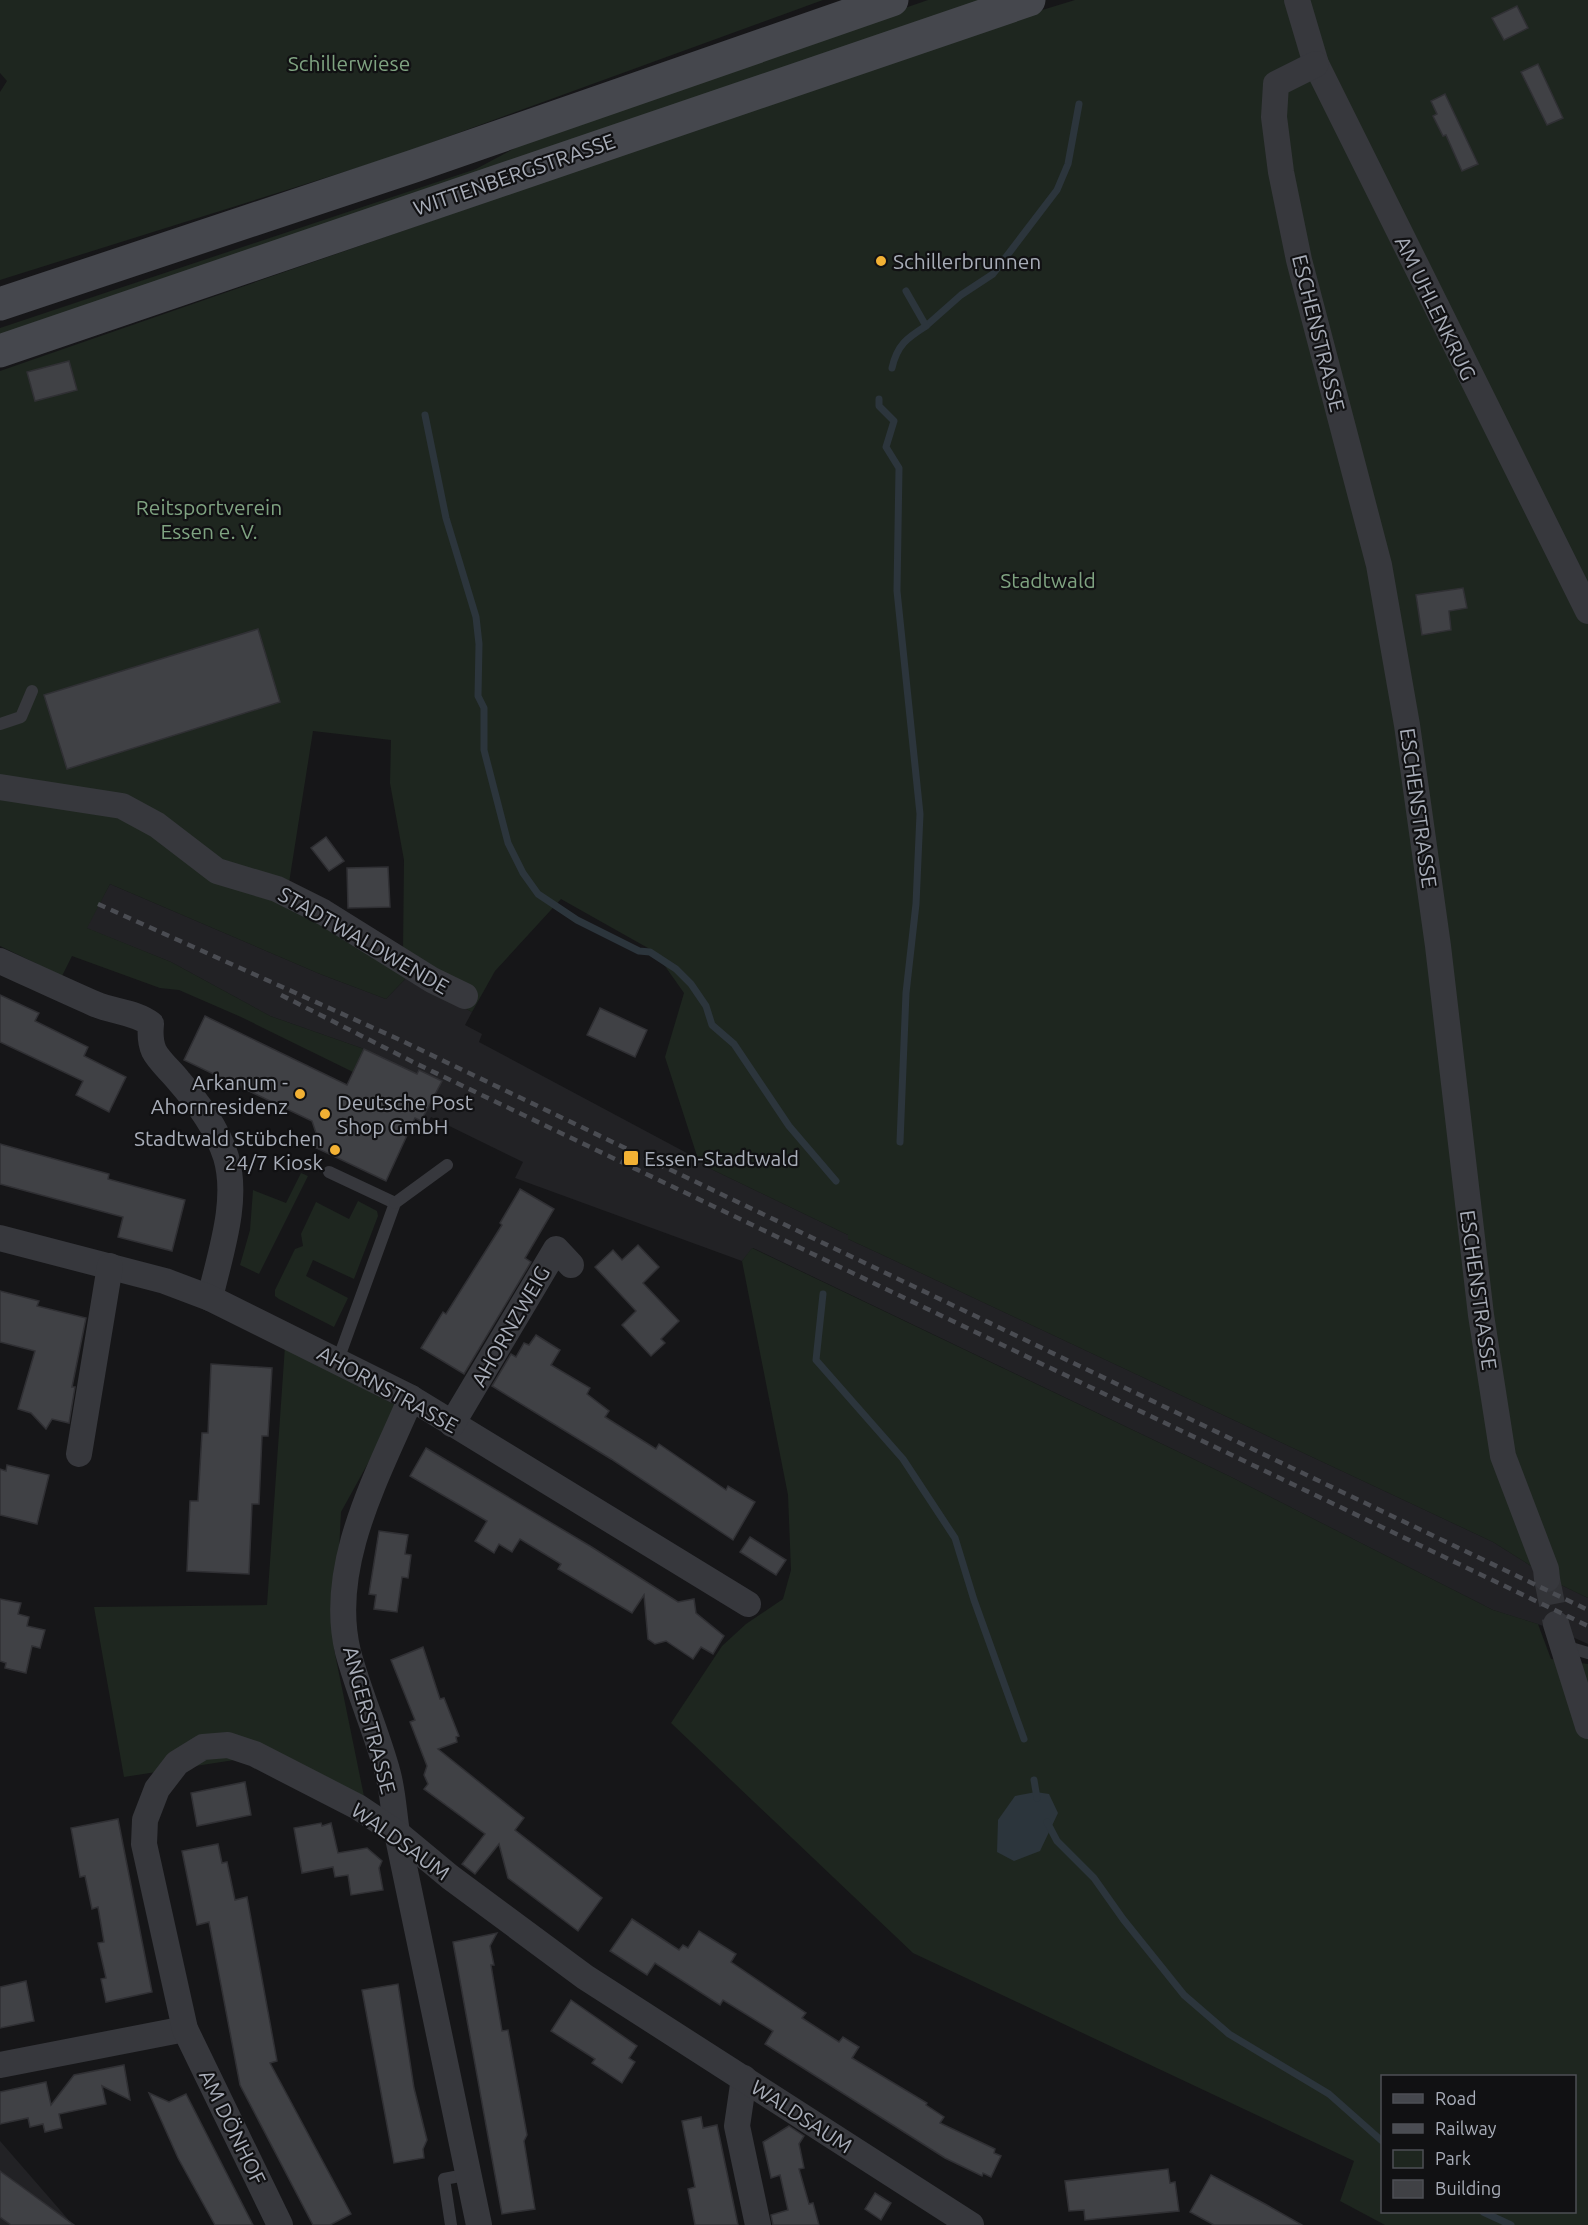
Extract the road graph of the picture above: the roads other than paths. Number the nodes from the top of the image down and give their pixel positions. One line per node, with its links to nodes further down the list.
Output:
1 (892, 0): 5 (main road, WITTENBERGSTRASSE)
2 (1029, 0): 6 (main road, WITTENBERGSTRASSE)
3 (1297, 0): 4 (street, AM UHLENKRUG)
4 (1316, 64): 7 (street, AM UHLENKRUG); 24 (street, ESCHENSTRASSE)
5 (0, 304)
6 (0, 351)
7 (1588, 611)
8 (32, 691): 9 (lane)
9 (0, 724)
10 (0, 787): 12 (street, STADTWALDWENDE)
11 (0, 961): 19 (street)
12 (465, 996)
13 (447, 1165): 15 (lane)
14 (329, 1172): 15 (lane)
15 (395, 1203): 20 (lane)
16 (0, 1238): 18 (street, AHORNSTRASSE)
17 (571, 1265): 22 (street, AHORNZWEIG)
18 (110, 1266): 19 (street, AHORNSTRASSE); 23 (street)
19 (210, 1298): 20 (street, AHORNSTRASSE)
20 (338, 1360): 21 (street, AHORNSTRASSE)
21 (411, 1398): 22 (street, AHORNSTRASSE); 29 (street, ANGERSTRASSE)
22 (452, 1424): 25 (street, AHORNSTRASSE)
23 (79, 1454)
24 (1547, 1579)
25 (748, 1604)
26 (1558, 1635): 27 (lane); 28 (street)
27 (1588, 1653)
28 (1588, 1726)
29 (397, 1833): 30 (street, WALDSAUM); 32 (street, WALDSAUM); 33 (street, ANGERSTRASSE)
30 (185, 2029): 31 (street); 34 (street, AM DÖNHOF)
31 (0, 2065)
32 (744, 2078): 37 (street); 38 (street, WALDSAUM)
33 (470, 2174): 35 (lane); 36 (street, ANGERSTRASSE)
34 (280, 2225)
35 (451, 2225)
36 (479, 2225)
37 (758, 2225)
38 (971, 2225)

